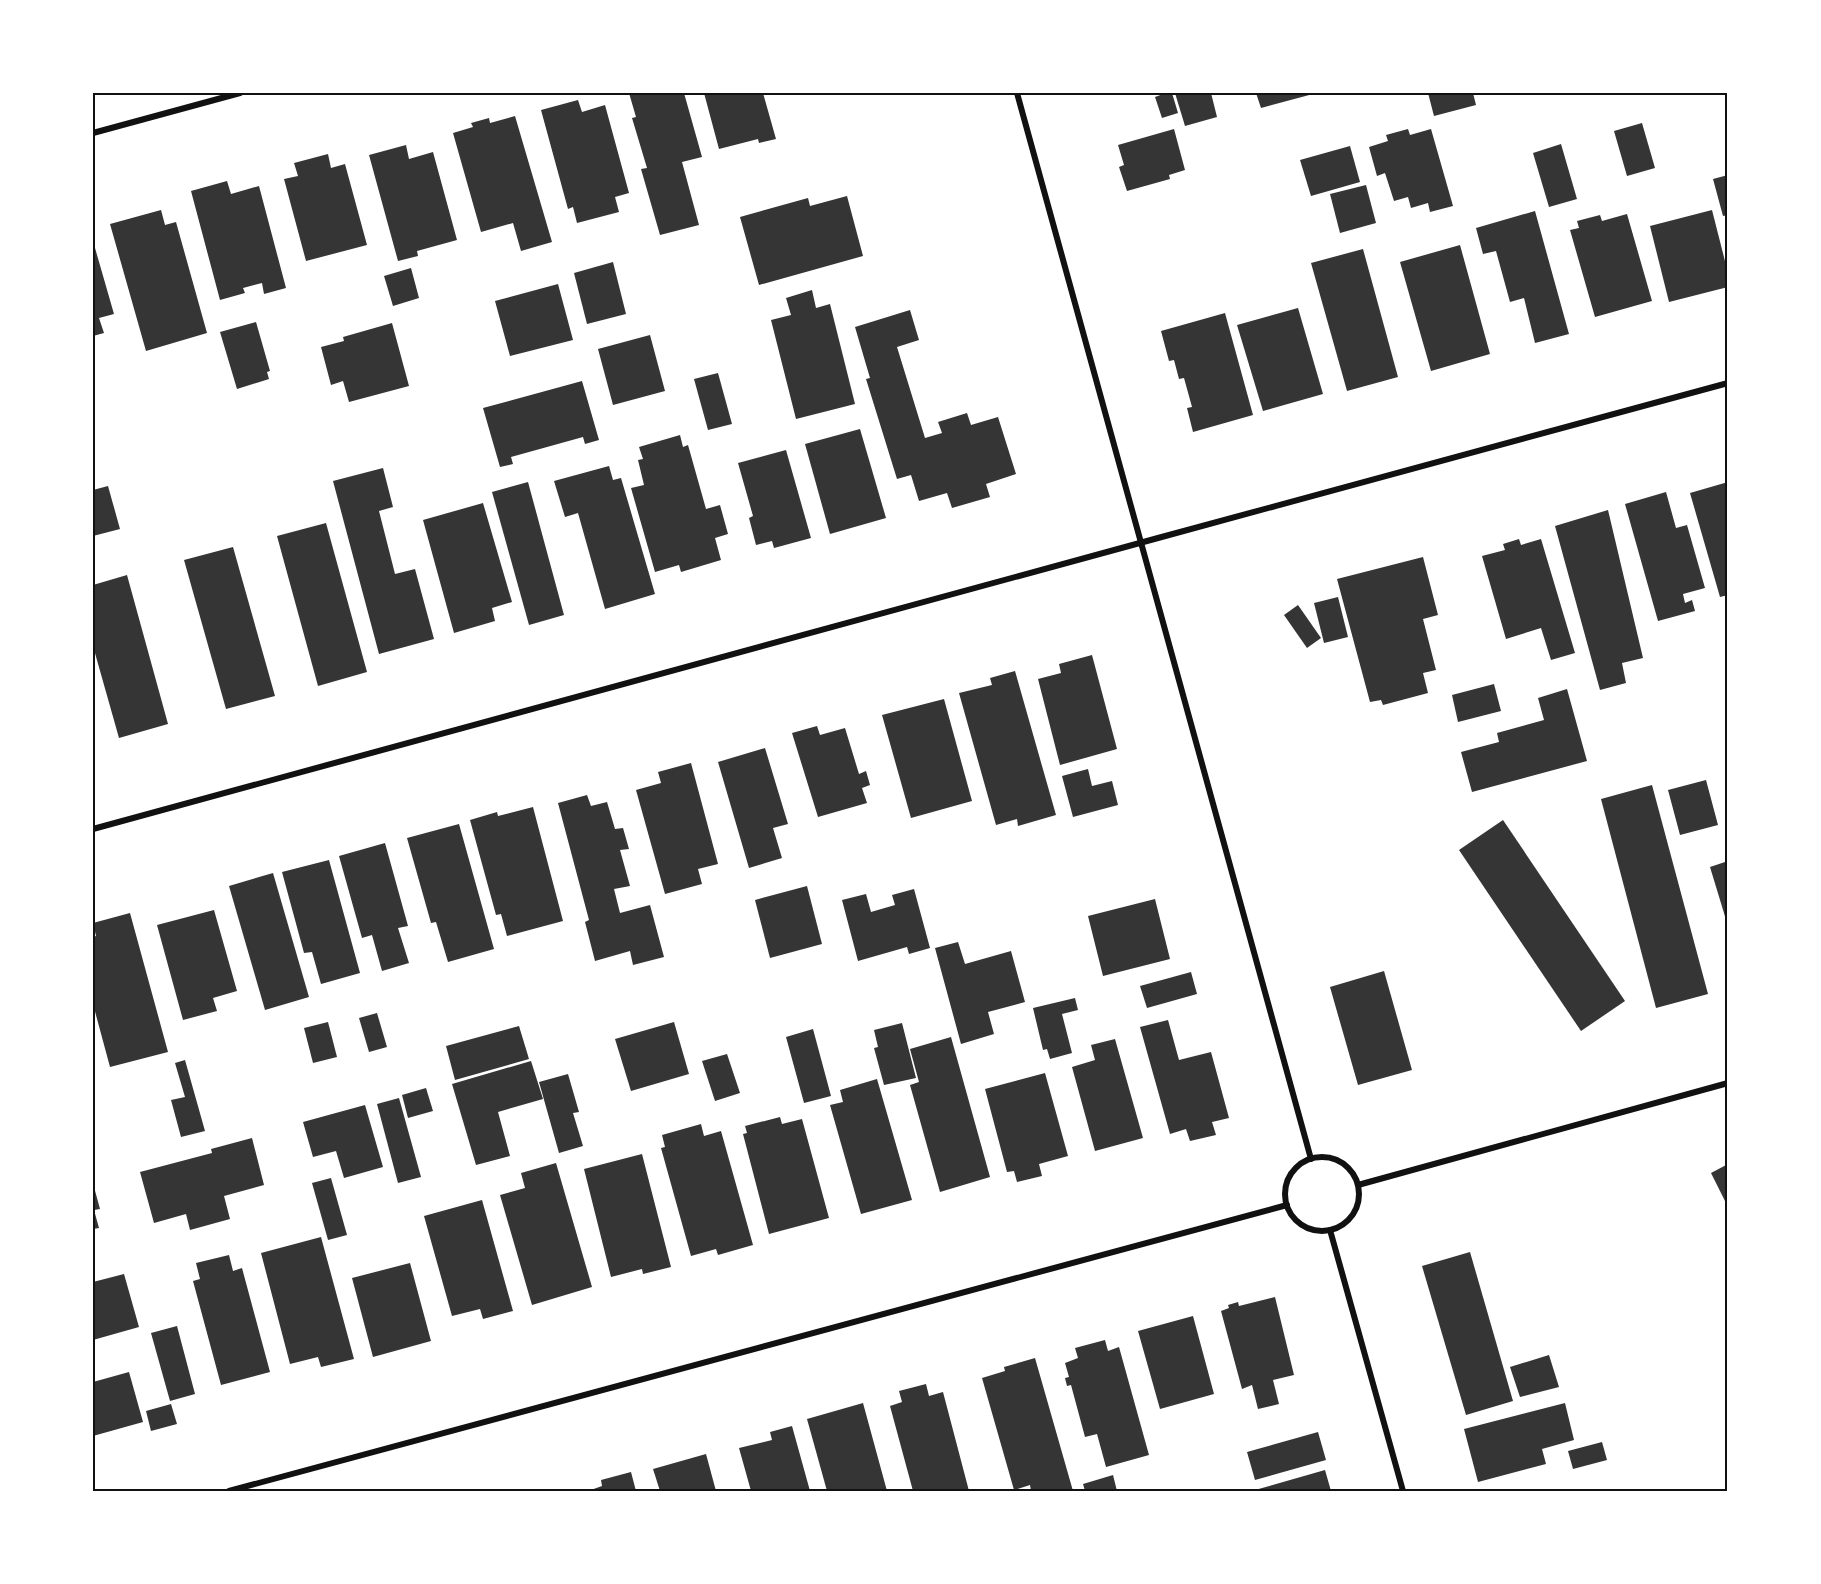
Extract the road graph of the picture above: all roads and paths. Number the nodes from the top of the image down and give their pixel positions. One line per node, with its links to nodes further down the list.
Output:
1 (240, 93): 3 (street)
2 (1017, 93): 5 (street)
3 (93, 134)
4 (1728, 383): 5 (street)
5 (1141, 542): 6 (street); 8 (street)
6 (93, 829)
7 (1728, 1083): 9 (street)
8 (1311, 1159): 9 (street); 10 (street)
9 (1358, 1185): 11 (street)
10 (1287, 1205): 11 (street); 12 (street)
11 (1330, 1230): 13 (street)
12 (230, 1491)
13 (1403, 1491)

